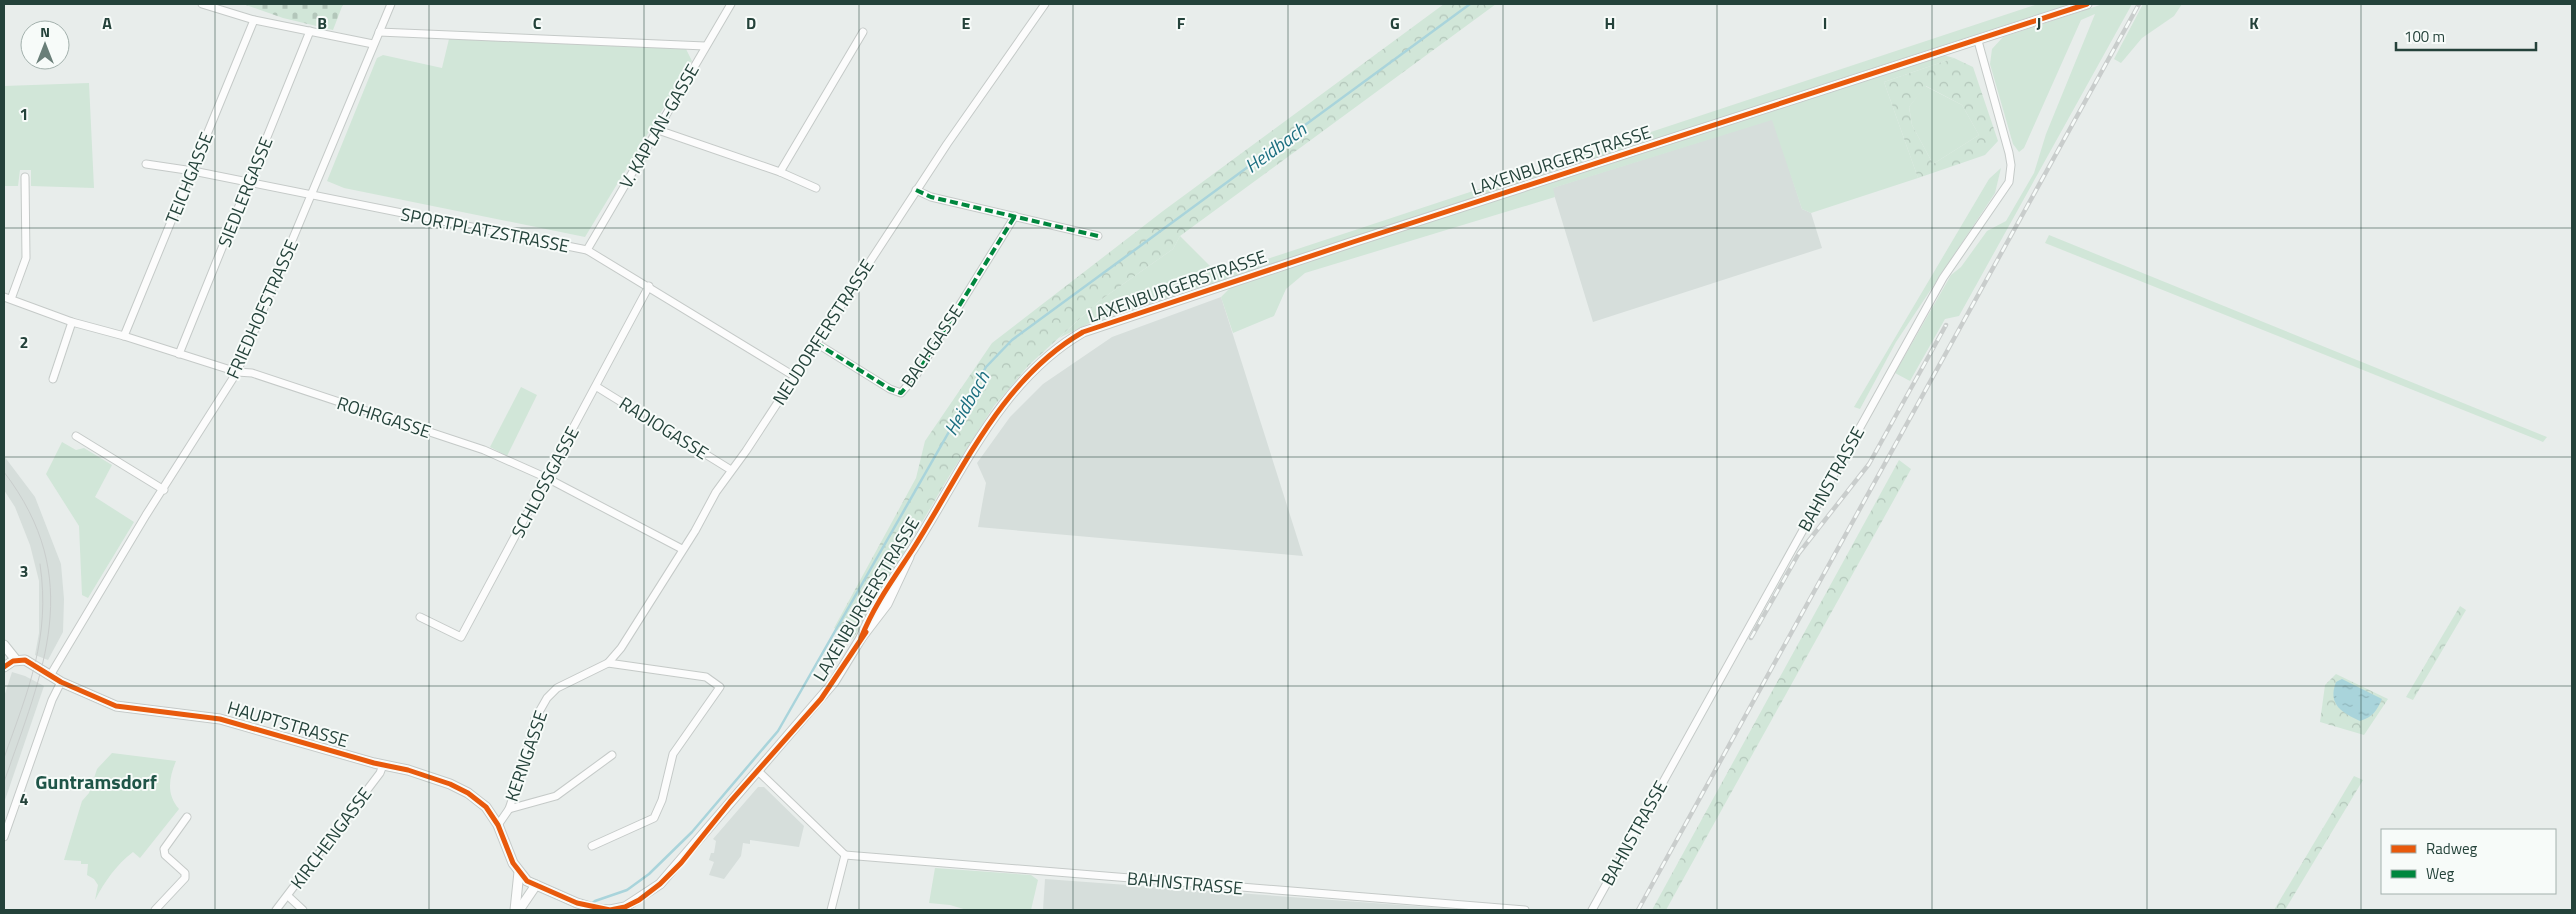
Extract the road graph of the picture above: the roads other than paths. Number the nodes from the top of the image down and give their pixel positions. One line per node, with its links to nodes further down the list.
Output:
1 (202, 4): 6 (street)
2 (391, 4): 8 (street, FRIEDHOFSTRASSE)
3 (731, 4): 12 (street, V. KAPLAN-GASSE)
4 (1044, 4): 20 (street, NEUDORFERSTRASSE)
5 (2088, 4): 10 (street, LAXENBURGERSTRASSE)
6 (254, 20): 7 (street); 15 (street, TEICHGASSE)
7 (310, 31): 11 (street); 18 (street, SIEDLERGASSE)
8 (379, 32): 11 (street, FRIEDHOFSTRASSE); 12 (street)
9 (863, 32): 16 (street)
10 (1978, 40): 49 (street, LAXENBURGERSTRASSE); 65 (street, BAHNSTRASSE)
11 (373, 44): 21 (street, FRIEDHOFSTRASSE)
12 (705, 46): 13 (street, V. KAPLAN-GASSE)
13 (658, 130): 16 (street); 24 (street, V. KAPLAN-GASSE)
14 (146, 164): 15 (street, SPORTPLATZSTRASSE)
15 (193, 171): 18 (street, SPORTPLATZSTRASSE); 28 (street, TEICHGASSE)
16 (780, 172): 19 (street)
17 (25, 177): 26 (street, ROHRGASSE)
18 (250, 182): 21 (street, SPORTPLATZSTRASSE); 30 (street, SIEDLERGASSE)
19 (816, 188)
20 (916, 190): 22 (street); 29 (street, NEUDORFERSTRASSE)
21 (311, 196): 24 (street, SPORTPLATZSTRASSE); 31 (street, FRIEDHOFSTRASSE)
22 (1015, 216): 23 (street); 29 (street, BACHGASSE)
23 (1098, 236)
24 (587, 250): 25 (street, SPORTPLATZSTRASSE)
25 (649, 286): 32 (street, SPORTPLATZSTRASSE); 34 (street, SCHLOSSGASSE)
26 (7, 298): 27 (street, ROHRGASSE)
27 (72, 322): 28 (street, ROHRGASSE); 33 (street)
28 (124, 336): 30 (street, ROHRGASSE)
29 (816, 343): 32 (street, NEUDORFERSTRASSE)
30 (179, 354): 31 (street, ROHRGASSE)
31 (237, 372): 37 (street, ROHRGASSE); 38 (street, FRIEDHOFSTRASSE)
32 (794, 376): 36 (street, NEUDORFERSTRASSE)
33 (53, 379)
34 (597, 387): 36 (street, RADIOGASSE); 37 (street, SCHLOSSGASSE)
35 (76, 436): 38 (street)
36 (731, 470): 39 (street, NEUDORFERSTRASSE)
37 (547, 478): 39 (street, ROHRGASSE); 40 (street, SCHLOSSGASSE)
38 (164, 490): 45 (street, FRIEDHOFSTRASSE)
39 (682, 548): 43 (street, NEUDORFERSTRASSE)
40 (420, 617)
41 (4, 645): 42 (street)
42 (16, 660): 44 (street); 45 (street, HAUPTSTRASSE)
43 (608, 663): 50 (street, KERNGASSE); 54 (street)
44 (4, 665)
45 (51, 674): 46 (street, HAUPTSTRASSE)
46 (62, 682): 48 (street, HAUPTSTRASSE); 53 (street)
47 (612, 755): 50 (street)
48 (383, 765): 52 (street, HAUPTSTRASSE); 58 (street, KIRCHENGASSE)
49 (758, 771): 55 (street); 57 (street, LAXENBURGERSTRASSE)
50 (508, 809): 52 (street, KERNGASSE)
51 (187, 817): 59 (street)
52 (498, 825): 56 (street, LAXENBURGERSTRASSE)
53 (4, 837)
54 (592, 846)
55 (844, 855): 63 (street); 64 (street, BAHNSTRASSE)
56 (519, 872): 57 (street, LAXENBURGERSTRASSE); 62 (street)
57 (536, 885): 62 (street)
58 (288, 896): 60 (street, KIRCHENGASSE); 61 (street)
59 (155, 910)
60 (276, 910)
61 (303, 910)
62 (517, 910)
63 (831, 910)
64 (1525, 910)
65 (1592, 910)

